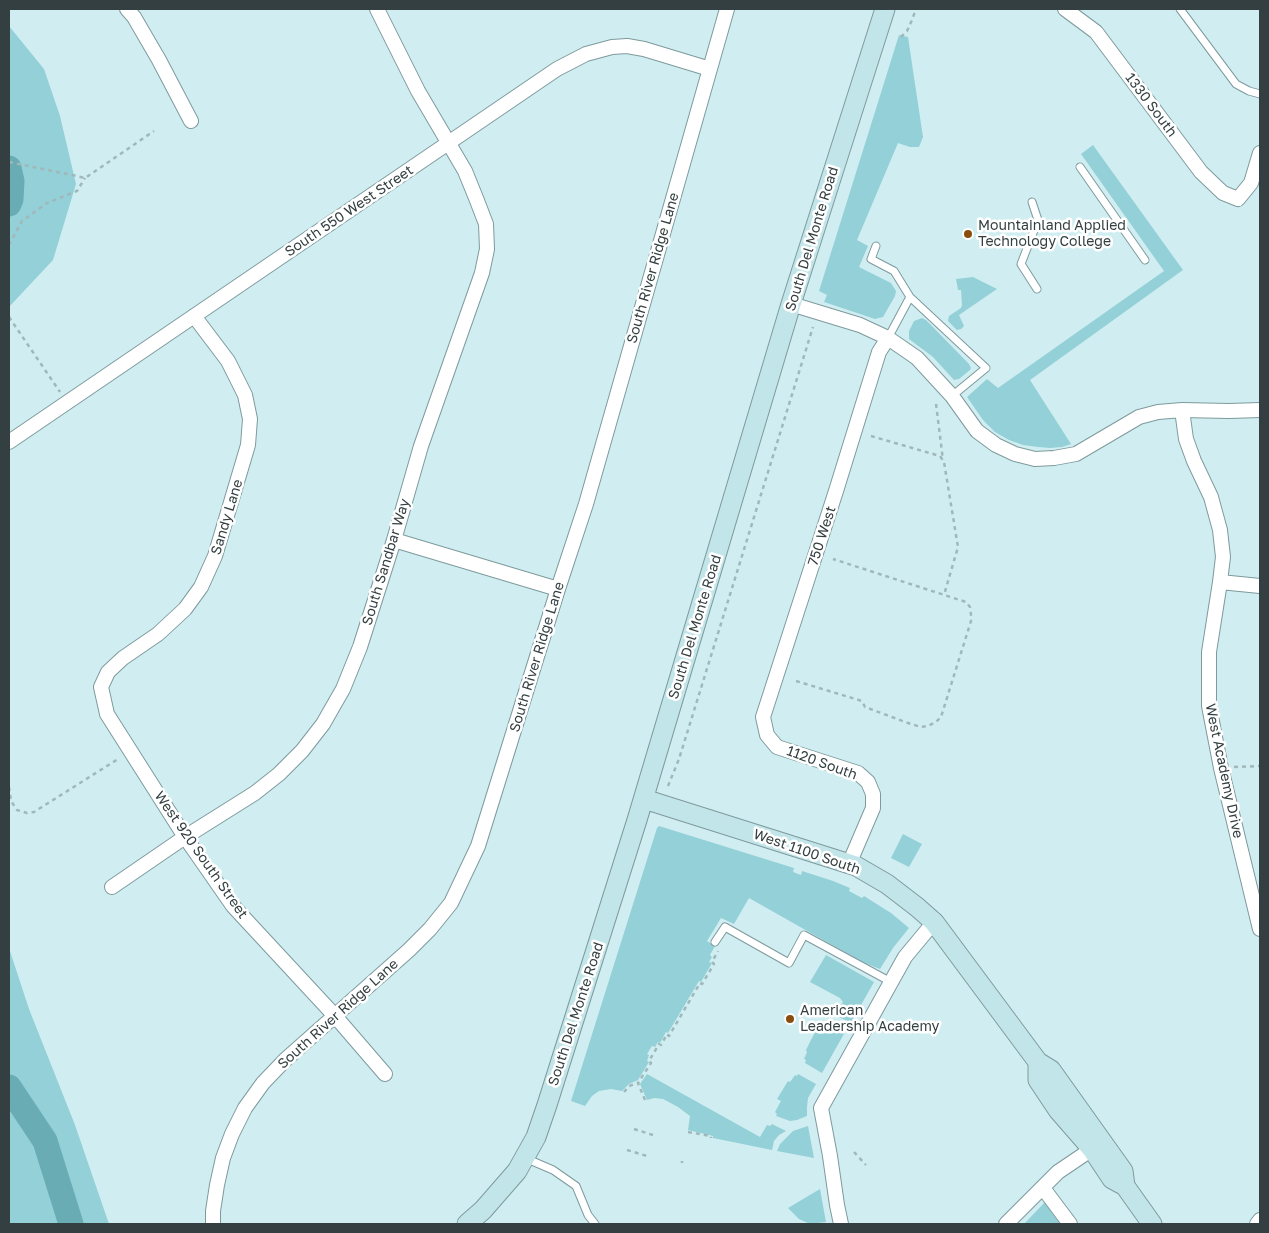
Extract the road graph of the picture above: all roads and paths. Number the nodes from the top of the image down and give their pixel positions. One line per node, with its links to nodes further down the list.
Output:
1 (128, 9): 11 (street)
2 (378, 9): 13 (street, South Sandbar Way)
3 (727, 9): 9 (street, South River Ridge Lane)
4 (885, 9): 24 (street, South Del Monte Road)
5 (916, 9): 8 (path)
6 (1065, 9): 14 (street, 1330 South)
7 (1180, 9): 10 (lane)
8 (901, 36)
9 (710, 69): 13 (street, South 550 West Street); 41 (street, South River Ridge Lane)
10 (1260, 94)
11 (191, 121)
12 (154, 132): 17 (path)
13 (448, 144): 25 (street, South 550 West Street); 37 (street, South Sandbar Way)
14 (1260, 153)
15 (9, 162): 17 (path)
16 (1080, 167): 21 (lane)
17 (85, 178): 19 (path)
18 (1032, 202): 22 (lane)
19 (9, 245)
20 (876, 246): 23 (lane)
21 (1145, 260)
22 (1037, 289)
23 (910, 298): 28 (lane); 30 (lane)
24 (792, 304): 28 (street); 51 (street, South Del Monte Road)
25 (194, 316): 35 (street, South 550 West Street); 44 (street, Sandy Lane)
26 (9, 317): 29 (path)
27 (813, 327): 50 (path)
28 (888, 338): 30 (street); 45 (street, 750 West)
29 (60, 392)
30 (952, 396): 32 (street)
31 (936, 404): 36 (path)
32 (1182, 410): 33 (street); 39 (street, West Academy Drive)
33 (1260, 410)
34 (871, 436): 36 (path)
35 (9, 442)
36 (944, 462): 42 (path)
37 (394, 540): 41 (street); 52 (street, South Sandbar Way)
38 (833, 559): 42 (path)
39 (1220, 582): 40 (street); 48 (street, West Academy Drive)
40 (1260, 586)
41 (558, 589): 59 (street, South River Ridge Lane)
42 (944, 595): 43 (path)
43 (796, 681)
44 (101, 687): 52 (street, West 920 South Street)
45 (768, 735): 53 (street, 1120 South)
46 (118, 759): 49 (path)
47 (1260, 766): 48 (path)
48 (1221, 768): 56 (street, West Academy Drive)
49 (9, 786)
50 (668, 786)
51 (644, 799): 53 (street, West 1100 South); 73 (street, South Del Monte Road)
52 (185, 837): 54 (street, South Sandbar Way); 59 (street, West 920 South Street)
53 (849, 864): 55 (street, West 1100 South)
54 (112, 887)
55 (934, 922): 58 (street); 60 (street, West 1100 South)
56 (1260, 929)
57 (718, 943): 58 (lane); 62 (path)
58 (891, 982): 81 (street)
59 (334, 1016): 61 (street, West 920 South Street); 78 (street, South River Ridge Lane)
60 (1038, 1062): 70 (street, West 1100 South); 75 (street, West 1100 South)
61 (384, 1074)
62 (638, 1083): 63 (path); 64 (path)
63 (624, 1092)
64 (645, 1100)
65 (634, 1129): 67 (path)
66 (688, 1132): 68 (path)
67 (654, 1135)
68 (711, 1138)
69 (627, 1150): 72 (path)
70 (1092, 1150): 75 (street, West 1100 South); 76 (street)
71 (854, 1152): 74 (path)
72 (647, 1156)
73 (524, 1158): 79 (street, South Del Monte Road); 80 (lane)
74 (866, 1165)
75 (1125, 1186): 84 (street, West 1100 South)
76 (1043, 1188): 82 (street); 83 (street)
77 (1260, 1220): 85 (street)
78 (213, 1224)
79 (467, 1224)
80 (595, 1224)
81 (841, 1224)
82 (1006, 1224)
83 (1070, 1224)
84 (1152, 1224)
85 (1257, 1224)

